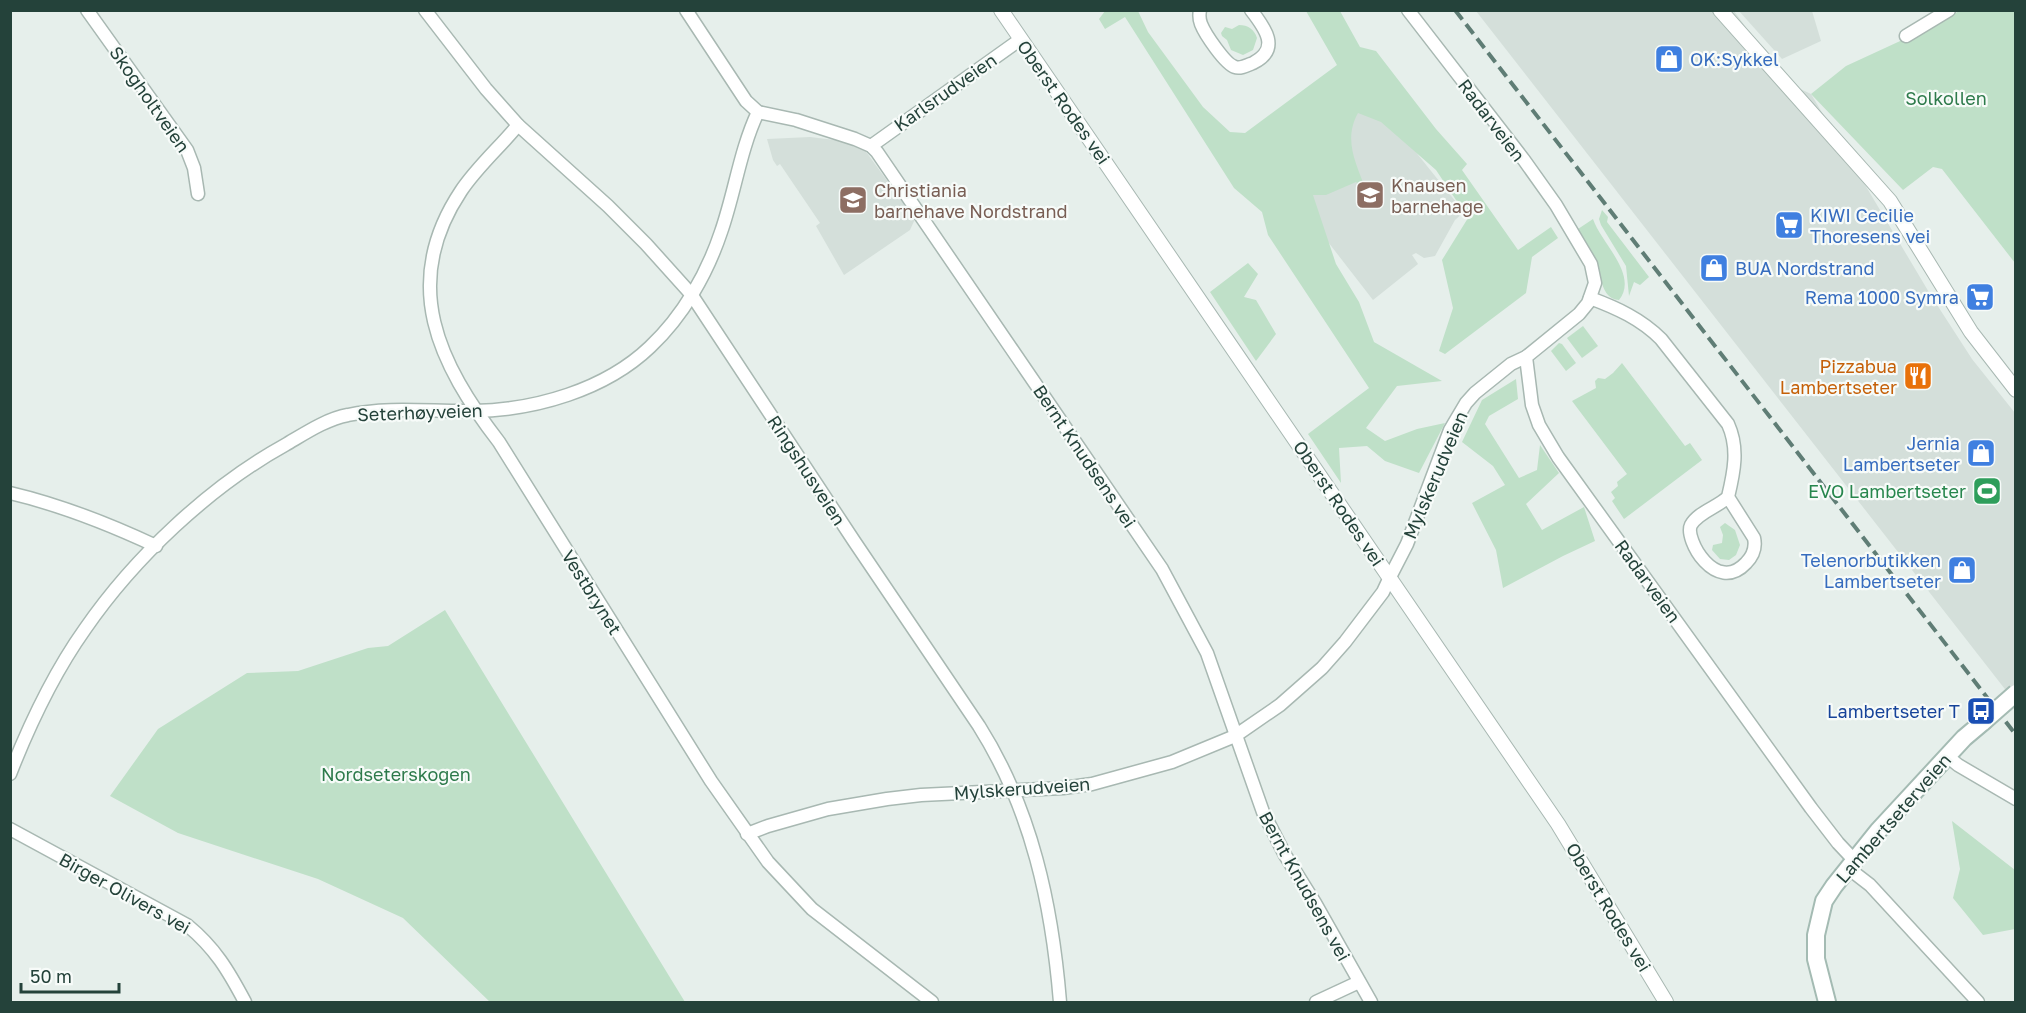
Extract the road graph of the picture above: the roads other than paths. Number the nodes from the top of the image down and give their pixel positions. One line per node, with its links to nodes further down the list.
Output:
1 (87, 10): 15 (street, Skogholtveien)
2 (425, 10): 13 (street, Ringshusveien)
3 (686, 10): 12 (street)
4 (1001, 10): 11 (street, Oberst Rodes vei)
5 (1200, 10): 6 (street)
6 (1251, 10)
7 (1408, 10): 17 (street, Radarveien)
8 (1720, 10): 19 (street)
9 (1949, 10): 10 (street)
10 (1906, 36)
11 (1021, 39): 14 (street, Karlsrudveien); 24 (street, Oberst Rodes vei)
12 (758, 112): 14 (street); 16 (street, Seterhøyveien)
13 (518, 125): 16 (street, Ringshusveien); 20 (street, Vestbrynet)
14 (871, 146): 26 (street, Bernt Knudsens vei)
15 (198, 194)
16 (691, 294): 20 (street, Seterhøyveien); 29 (street, Ringshusveien)
17 (1590, 298): 18 (street); 22 (street)
18 (1526, 357): 24 (street, Mylskerudveien); 33 (street, Radarveien)
19 (2016, 390)
20 (475, 411): 23 (street, Seterhøyveien); 32 (street, Vestbrynet)
21 (10, 493): 23 (street)
22 (1728, 497): 22 (street)
23 (156, 546): 28 (street, Seterhøyveien)
24 (1390, 578): 26 (street, Mylskerudveien); 40 (street, Oberst Rodes vei)
25 (2016, 693): 27 (main road, Lambertseterveien, bridge)
26 (1235, 736): 29 (street, Mylskerudveien); 34 (street, Bernt Knudsens vei)
27 (1947, 756): 30 (street); 33 (main road, Lambertseterveien)
28 (10, 774)
29 (1014, 791): 32 (street, Mylskerudveien); 37 (street, Ringshusveien)
30 (2016, 799)
31 (10, 829): 35 (street, Birger Olivers vei)
32 (747, 834): 36 (street, Vestbrynet)
33 (1851, 864): 41 (main road, Lambertseterveien); 42 (street, Radarveien)
34 (1359, 982): 38 (street); 39 (street, Bernt Knudsens vei)
35 (245, 1002)
36 (932, 1002)
37 (1060, 1002)
38 (1316, 1002)
39 (1371, 1002)
40 (1666, 1002)
41 (1827, 1002)
42 (1977, 1002)

